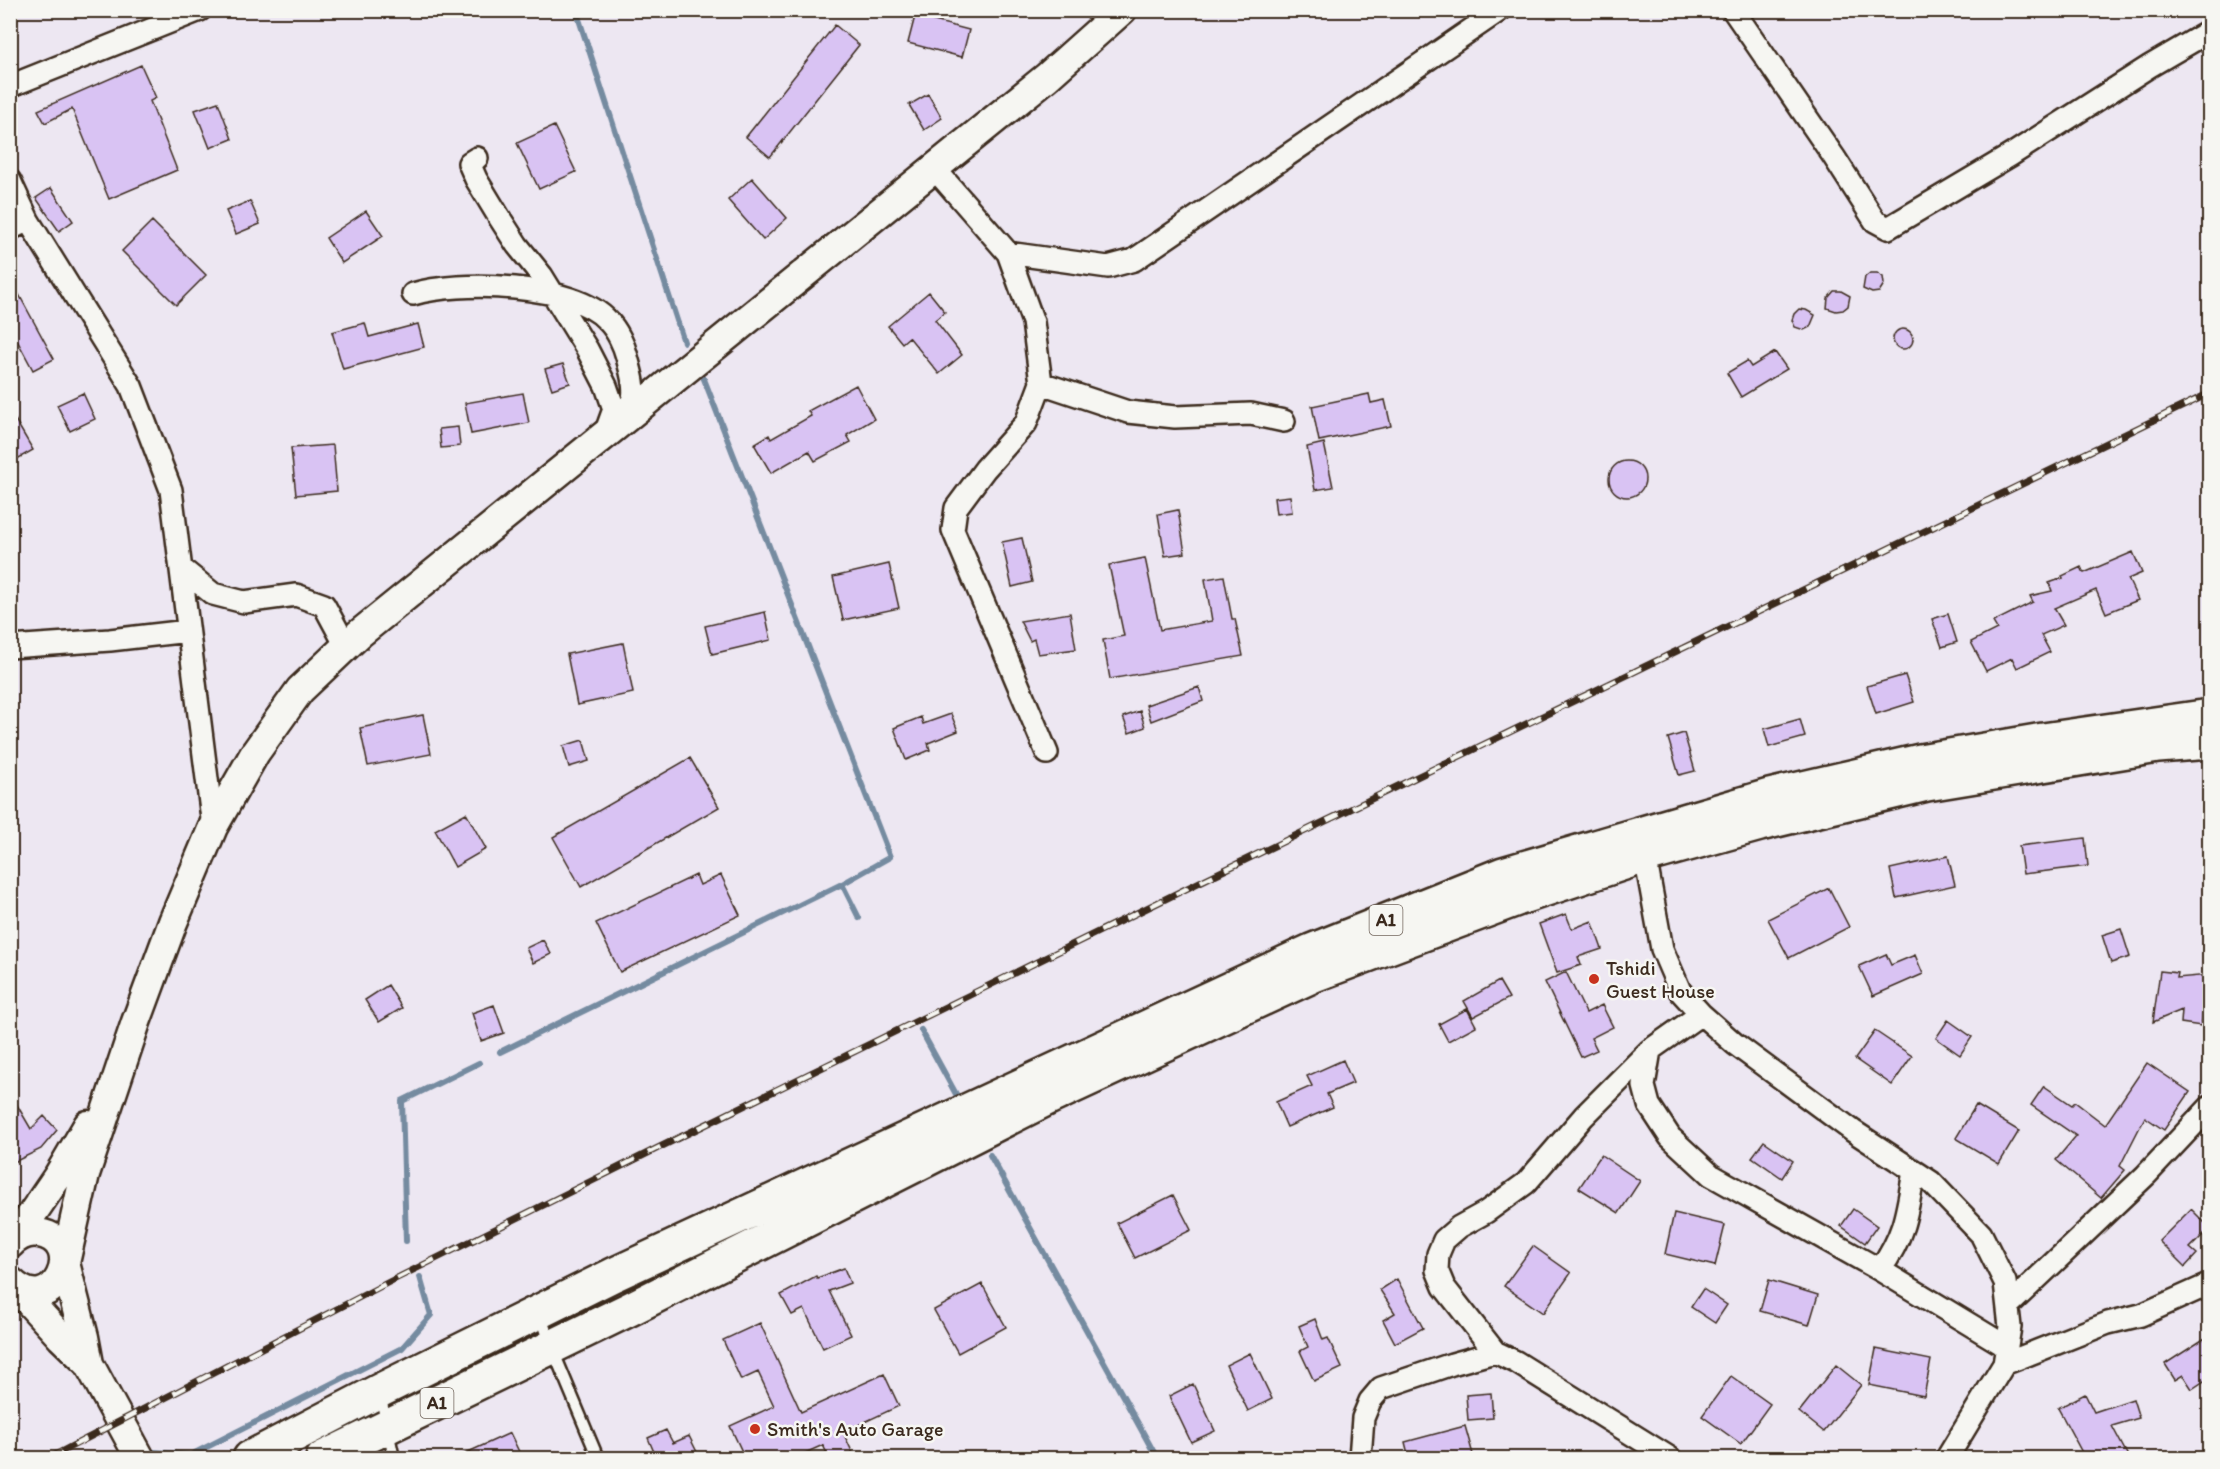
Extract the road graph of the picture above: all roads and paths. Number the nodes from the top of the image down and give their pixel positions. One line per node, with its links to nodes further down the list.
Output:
1 (200, 10): 6 (street)
2 (1122, 10): 8 (street)
3 (1500, 10): 11 (street)
4 (1733, 10): 5 (street)
5 (2210, 31)
6 (10, 86)
7 (477, 158): 13 (street)
8 (934, 168): 11 (street); 16 (street)
9 (10, 181): 10 (street)
10 (19, 224): 17 (street)
11 (1008, 253): 14 (street)
12 (413, 294): 13 (street)
13 (554, 295): 16 (street); 16 (street)
14 (1041, 383): 15 (street); 23 (street)
15 (1284, 421)
16 (613, 428): 19 (street)
17 (181, 568): 18 (street); 19 (street)
18 (188, 631): 20 (street); 24 (street)
19 (346, 646): 24 (street)
20 (10, 647)
21 (2210, 716): 37 (highway, A1)
22 (2210, 742): 25 (highway, A1)
23 (1047, 753)
24 (213, 827): 27 (street)
25 (1645, 856): 26 (street); 38 (highway, A1)
26 (1701, 1014): 28 (street); 30 (street)
27 (136, 1022): 31 (street); 32 (street)
28 (1650, 1050): 33 (street); 39 (street)
29 (2210, 1107): 36 (street)
30 (1914, 1171): 33 (street); 36 (street)
31 (13, 1242): 32 (street)
32 (65, 1263): 35 (street); 41 (street)
33 (1880, 1270): 40 (street)
34 (2210, 1284): 40 (street)
35 (11, 1288): 41 (street)
36 (2008, 1306): 40 (street)
37 (539, 1312): 38 (lane); 42 (highway, A1)
38 (552, 1348): 43 (highway, A1); 48 (lane)
39 (1495, 1352): 49 (street); 50 (street)
40 (2005, 1356): 51 (street)
41 (89, 1364): 44 (street)
42 (379, 1391): 43 (lane); 45 (highway, A1)
43 (388, 1427): 46 (highway, A1); 47 (lane)
44 (140, 1458)
45 (250, 1458)
46 (323, 1458)
47 (394, 1458)
48 (598, 1458)
49 (1360, 1458)
50 (1670, 1458)
51 (1947, 1458)

